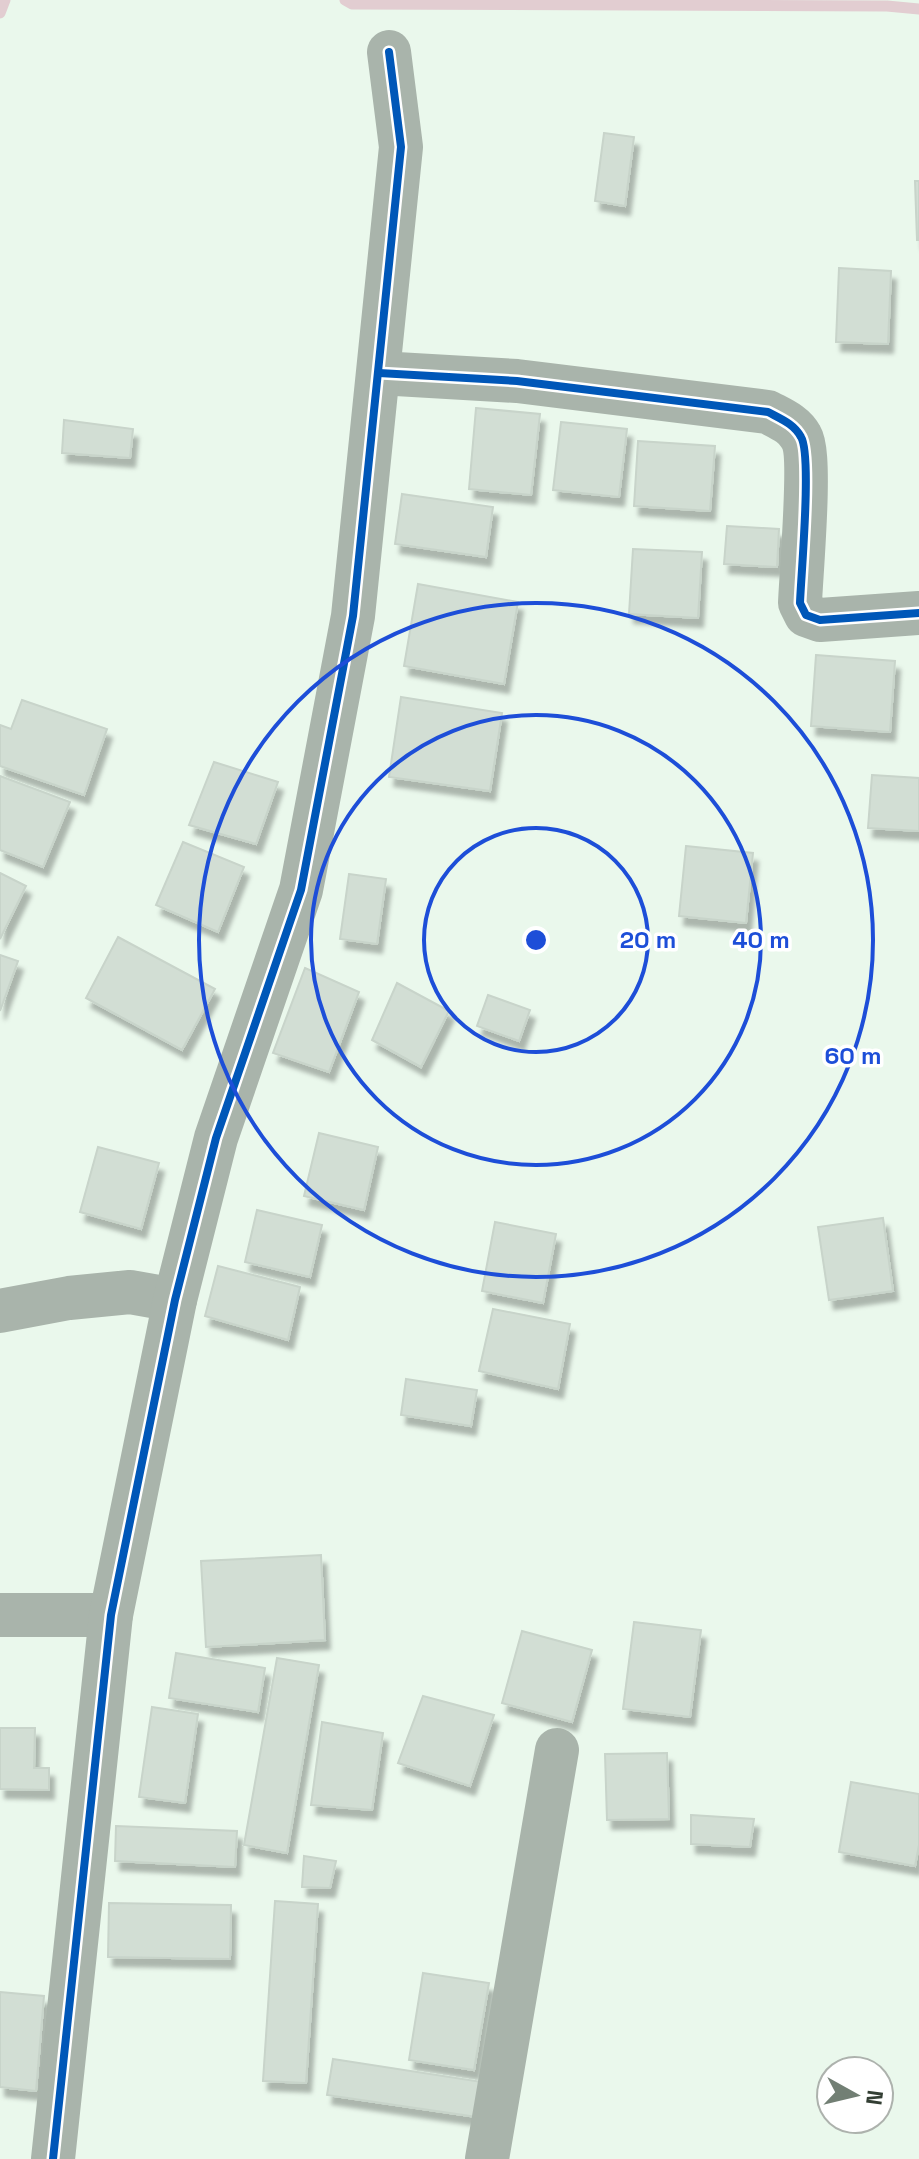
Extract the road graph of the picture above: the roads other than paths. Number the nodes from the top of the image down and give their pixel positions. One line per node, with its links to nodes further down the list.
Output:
1 (389, 52): 2 (street)
2 (379, 373): 3 (street); 4 (street)
3 (919, 613)
4 (175, 1300): 5 (street); 7 (street)
5 (0, 1311)
6 (0, 1615): 7 (street)
7 (111, 1615): 9 (street)
8 (557, 1750): 10 (street)
9 (53, 2159)
10 (487, 2159)

